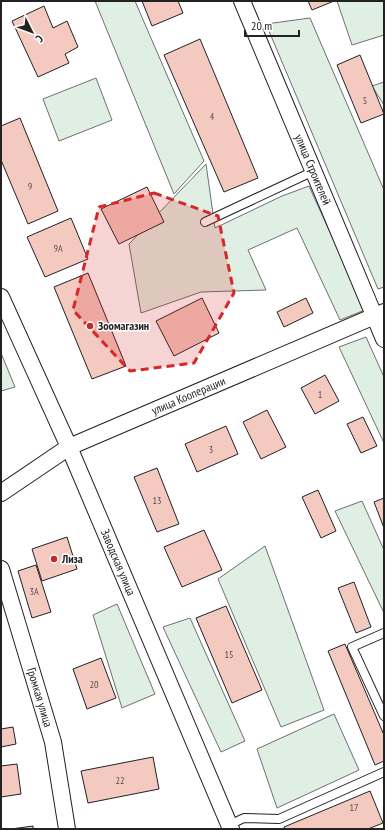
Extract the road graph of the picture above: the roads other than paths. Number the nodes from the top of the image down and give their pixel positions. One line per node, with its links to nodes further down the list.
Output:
1 (242, 1): 2 (street, улица Строителей)
2 (314, 171): 3 (lane); 5 (street, улица Строителей)
3 (205, 222)
4 (1, 297): 7 (street, Заводская улица)
5 (379, 314): 6 (street, улица Строителей); 7 (street, улица Кооперации)
6 (384, 339)
7 (69, 447): 8 (street, улица Кооперации); 13 (street, Заводская улица)
8 (1, 493)
9 (1, 569): 14 (street, Громкая улица)
10 (384, 633): 11 (lane)
11 (384, 716)
12 (384, 772): 13 (lane)
13 (230, 827)
14 (67, 829)

